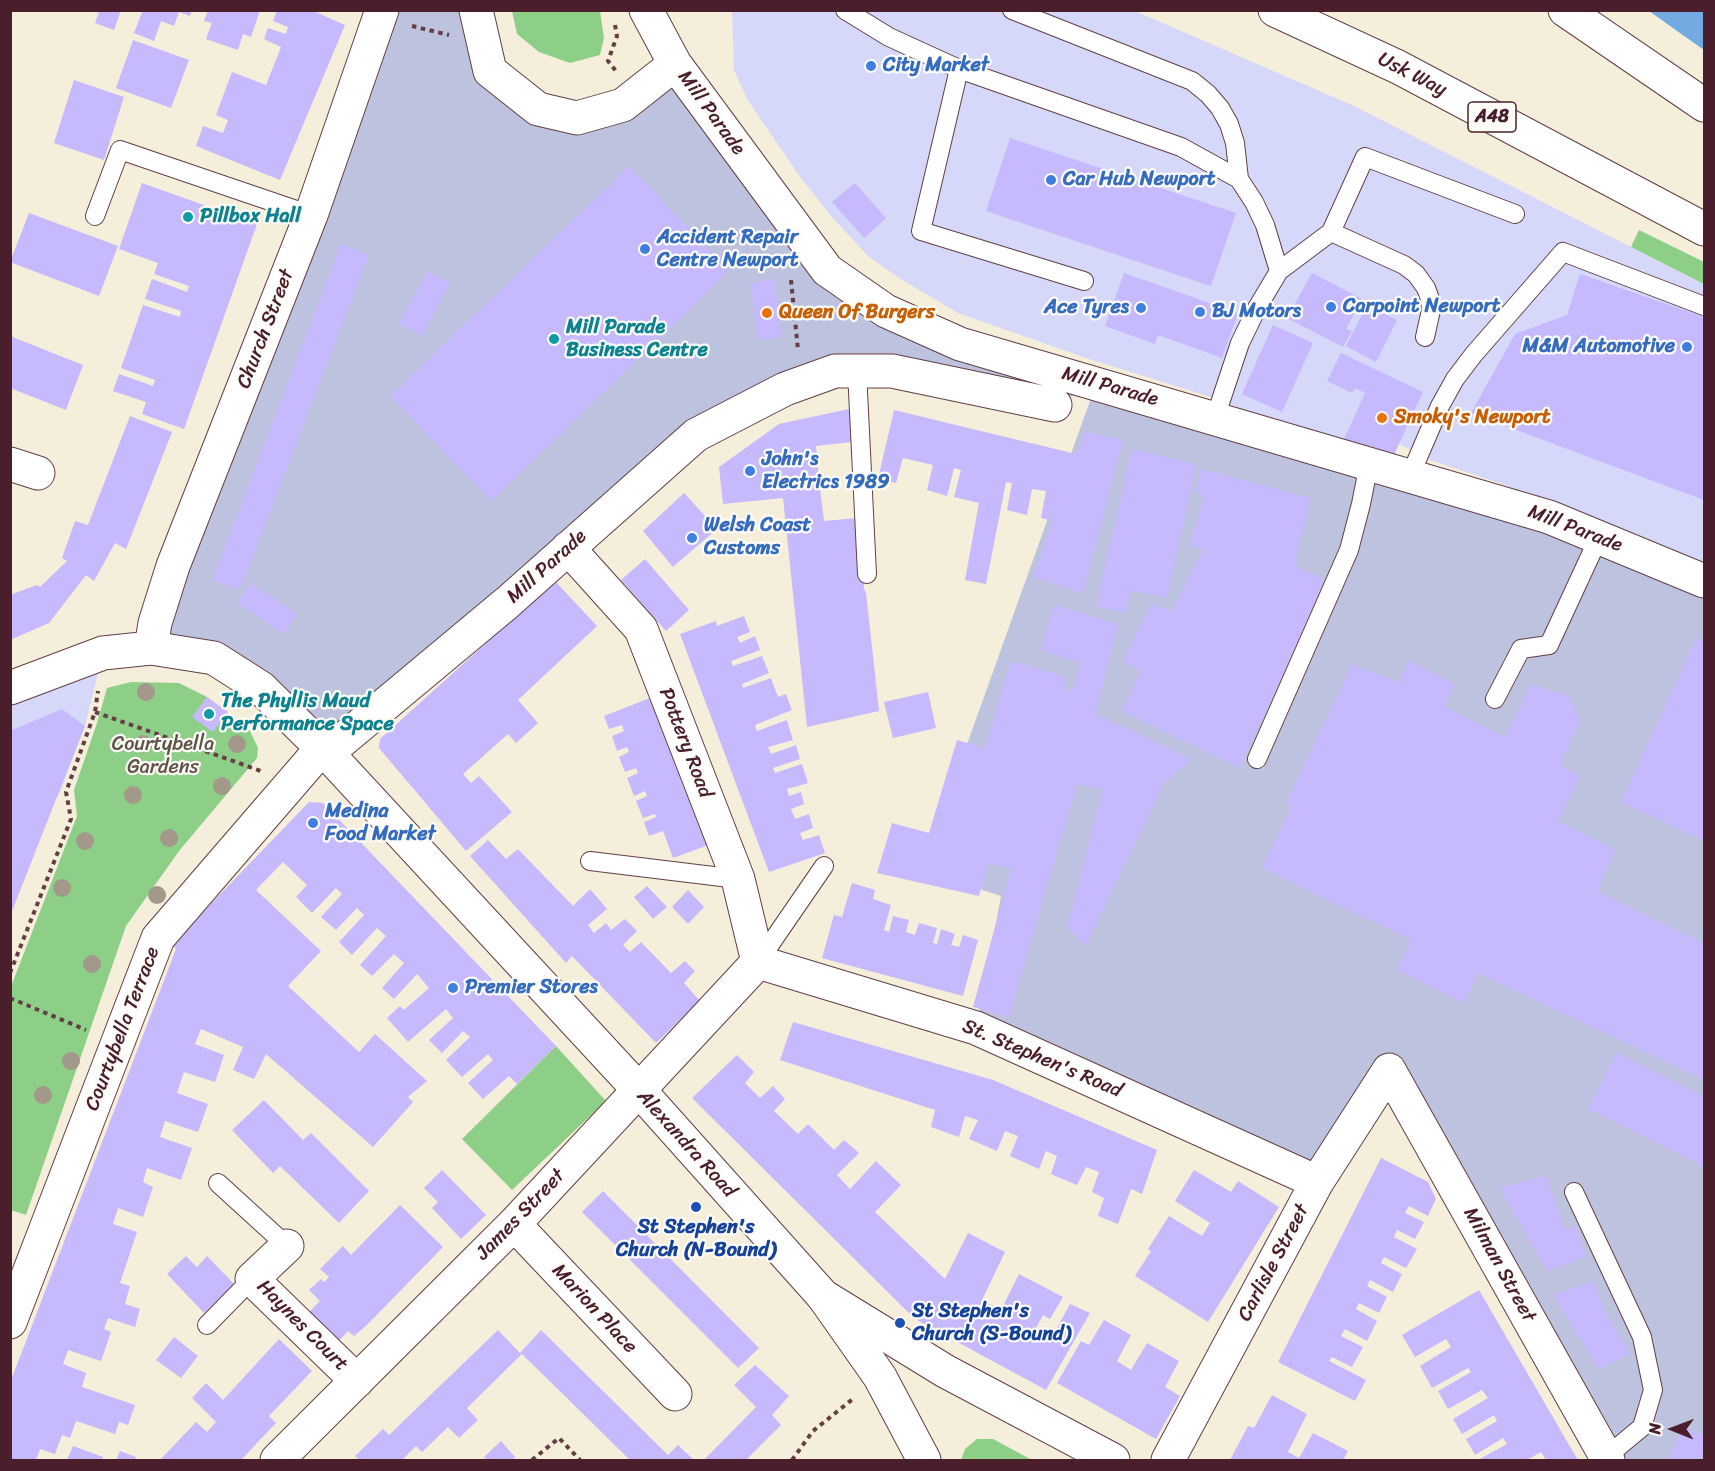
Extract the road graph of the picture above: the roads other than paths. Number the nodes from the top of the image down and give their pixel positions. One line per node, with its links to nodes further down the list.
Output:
1 (476, 10): 8 (street)
2 (845, 10): 9 (lane)
3 (1012, 10): 11 (lane)
4 (1275, 10): 15 (street, Usk Way / A48)
5 (1565, 10): 10 (street)
6 (649, 12): 8 (street, Mill Parade)
7 (381, 15): 13 (street, Church Street)
8 (675, 64): 23 (street, Mill Parade)
9 (959, 69): 11 (lane); 18 (lane)
10 (1704, 105)
11 (1239, 179): 17 (lane)
12 (1515, 214): 16 (lane)
13 (311, 215): 14 (lane); 30 (street, Church Street)
14 (94, 216)
15 (1704, 230)
16 (1331, 232): 17 (lane); 20 (lane)
17 (1279, 271): 23 (lane)
18 (1084, 281)
19 (1704, 306): 25 (lane)
20 (1425, 337)
21 (857, 371): 22 (street, Mill Parade); 27 (street, Mill Parade); 28 (lane)
22 (1055, 405)
23 (1215, 418): 24 (street, Mill Parade)
24 (1369, 464): 25 (street, Mill Parade); 34 (lane)
25 (1410, 476): 26 (street, Mill Parade)
26 (1599, 537): 29 (street, Mill Parade); 32 (lane)
27 (568, 548): 33 (street, Mill Parade); 37 (street, Pottery Road)
28 (867, 574)
29 (1704, 581)
30 (151, 648): 31 (street, Alexandra Road); 33 (street, Alexandra Road)
31 (10, 688)
32 (1496, 699)
33 (324, 750): 40 (street, Alexandra Road); 48 (street, Courtybella Terrace)
34 (1257, 759)
35 (590, 861): 37 (lane)
36 (824, 867): 38 (lane)
37 (738, 879): 38 (street, Pottery Road)
38 (758, 962): 40 (street, James Street); 41 (street, St. Stephen's Road)
39 (1389, 1070): 41 (street, Carlisle Street); 52 (street, Milman Street)
40 (638, 1089): 44 (street, James Street); 47 (street, Alexandra Road)
41 (1317, 1182): 56 (street, Carlisle Street)
42 (218, 1183): 45 (lane)
43 (1574, 1192): 52 (lane)
44 (514, 1224): 50 (street, James Street); 51 (street, Marion Place)
45 (286, 1246): 46 (street, Haynes Court)
46 (252, 1280): 49 (lane); 50 (street, Haynes Court)
47 (823, 1296): 54 (street); 55 (street, Alexandra Road)
48 (10, 1322)
49 (207, 1325)
50 (357, 1381): 53 (street, James Street)
51 (675, 1394)
52 (1607, 1459)
53 (277, 1461)
54 (924, 1461)
55 (1113, 1461)
56 (1168, 1461)

